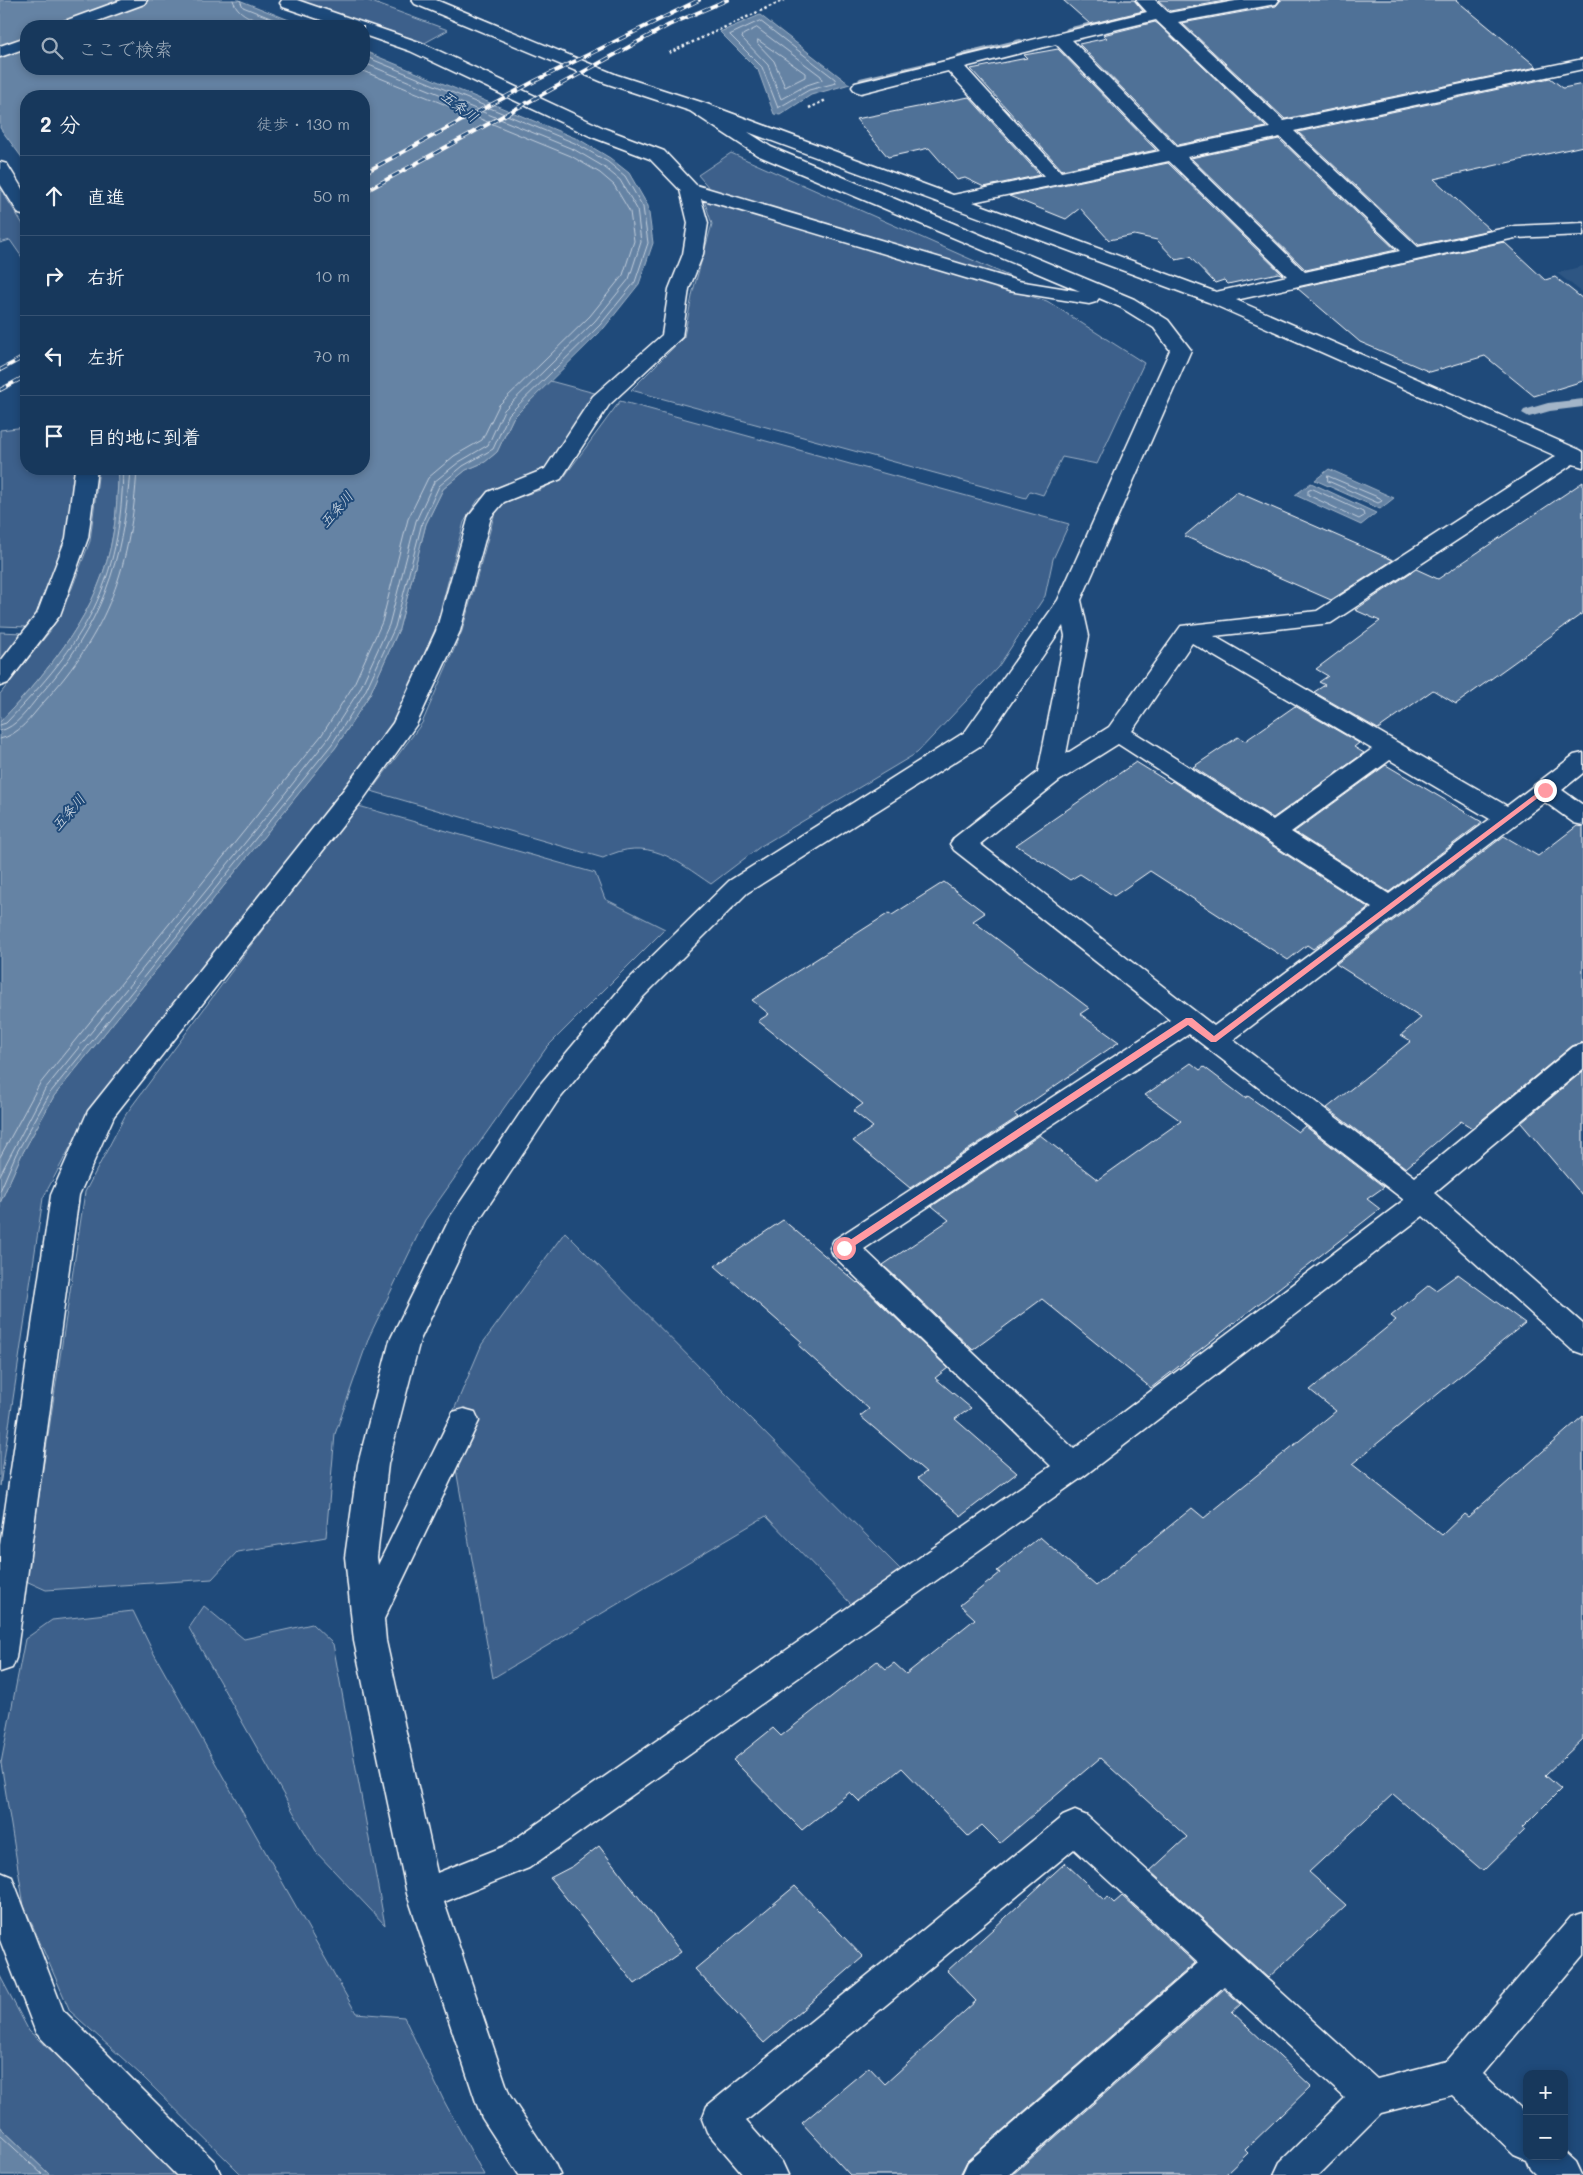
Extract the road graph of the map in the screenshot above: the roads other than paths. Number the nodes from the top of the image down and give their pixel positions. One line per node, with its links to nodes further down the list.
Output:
1 (138, 0): 7 (street)
2 (420, 0): 16 (street)
3 (1145, 0): 6 (street)
4 (1270, 0): 6 (street)
5 (289, 3): 8 (street)
6 (1162, 17): 10 (street); 17 (street)
7 (84, 20)
8 (339, 20)
9 (370, 31): 21 (street)
10 (1060, 38): 13 (street); 18 (street)
11 (20, 44): 12 (street)
12 (0, 52)
13 (952, 64): 15 (street); 20 (street)
14 (1583, 64): 17 (street)
15 (861, 87)
16 (698, 107): 23 (street); 28 (street)
17 (1282, 130): 18 (street); 25 (street)
18 (1173, 154): 20 (street); 26 (street)
19 (0, 168): 22 (street)
20 (1057, 179): 23 (street)
21 (689, 189): 28 (street); 51 (street)
22 (20, 200)
23 (952, 201): 27 (street)
24 (1583, 228): 25 (street)
25 (1414, 254): 26 (street)
26 (1301, 279): 27 (street)
27 (1215, 298): 29 (street)
28 (1127, 303): 31 (street)
29 (1578, 457): 32 (street)
30 (85, 475): 33 (street)
31 (1069, 600): 37 (street); 50 (street)
32 (1189, 630): 34 (street); 35 (street)
33 (0, 678)
34 (1118, 733): 37 (street); 41 (street)
35 (1390, 748): 40 (street); 41 (street)
36 (1583, 761): 38 (street)
37 (1050, 775): 43 (street)
38 (1545, 790): 39 (street); 40 (street)
39 (1583, 817)
40 (1508, 818): 42 (street)
41 (1274, 832): 42 (street)
42 (1390, 907): 44 (street)
43 (1189, 1020): 44 (street); 49 (street)
44 (1214, 1040): 46 (street)
45 (1583, 1054): 46 (street)
46 (1419, 1196): 47 (street); 49 (street)
47 (1583, 1342)
48 (464, 1421): 50 (street)
49 (1073, 1468): 53 (street)
50 (368, 1618): 53 (street)
51 (0, 1658)
52 (0, 1888): 60 (street)
53 (424, 1894): 61 (street)
54 (1583, 1929): 56 (street)
55 (1223, 1964): 57 (street); 62 (street); 63 (street)
56 (1458, 2076): 57 (street); 58 (street)
57 (1371, 2098): 64 (street)
58 (1523, 2137)
59 (1547, 2160): 65 (street)
60 (202, 2175)
61 (541, 2175)
62 (770, 2175)
63 (981, 2175)
64 (1293, 2175)
65 (1563, 2175)

